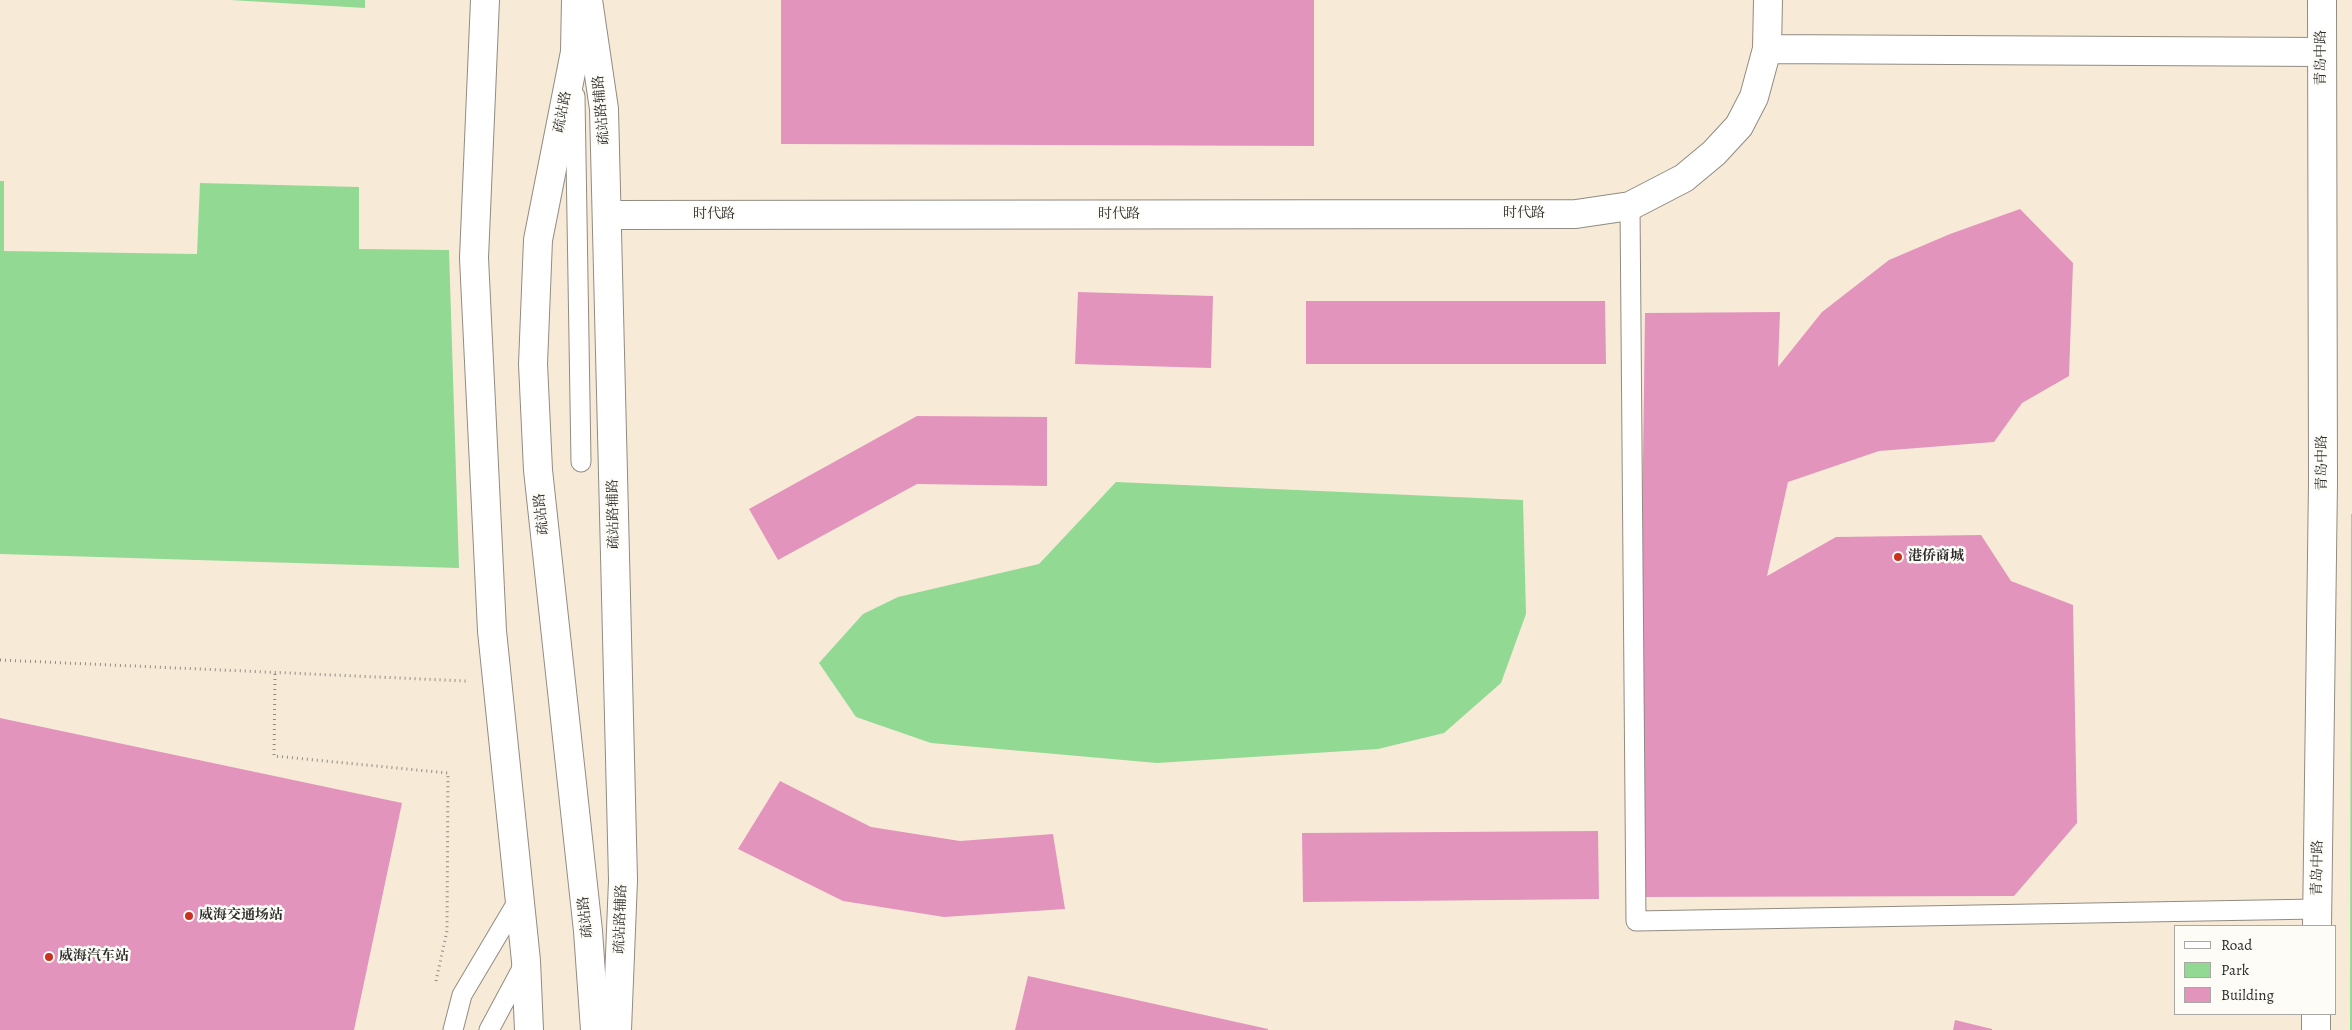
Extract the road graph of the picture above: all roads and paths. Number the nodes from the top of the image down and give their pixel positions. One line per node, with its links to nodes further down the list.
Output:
1 (485, 0): 14 (street)
2 (576, 0): 7 (street, 疏站路)
3 (588, 0): 10 (street, 疏站路辅路)
4 (1768, 0): 6 (street, 时代路)
5 (2322, 0): 8 (street, 青岛中路)
6 (1767, 49): 8 (street); 9 (street, 时代路)
7 (575, 52): 11 (lane); 23 (street, 疏站路)
8 (2322, 52): 16 (street, 青岛中路)
9 (1630, 206): 10 (street, 时代路); 16 (lane)
10 (607, 215): 24 (street, 疏站路辅路)
11 (581, 462)
12 (0, 660): 13 (path)
13 (275, 674): 14 (path); 18 (path)
14 (496, 682): 15 (street)
15 (519, 899): 17 (street); 20 (lane)
16 (2317, 918)
17 (526, 961): 21 (lane); 22 (street)
18 (435, 987)
19 (2316, 1015): 25 (street)
20 (453, 1030)
21 (489, 1030)
22 (529, 1030)
23 (595, 1030)
24 (617, 1030)
25 (2316, 1030)

